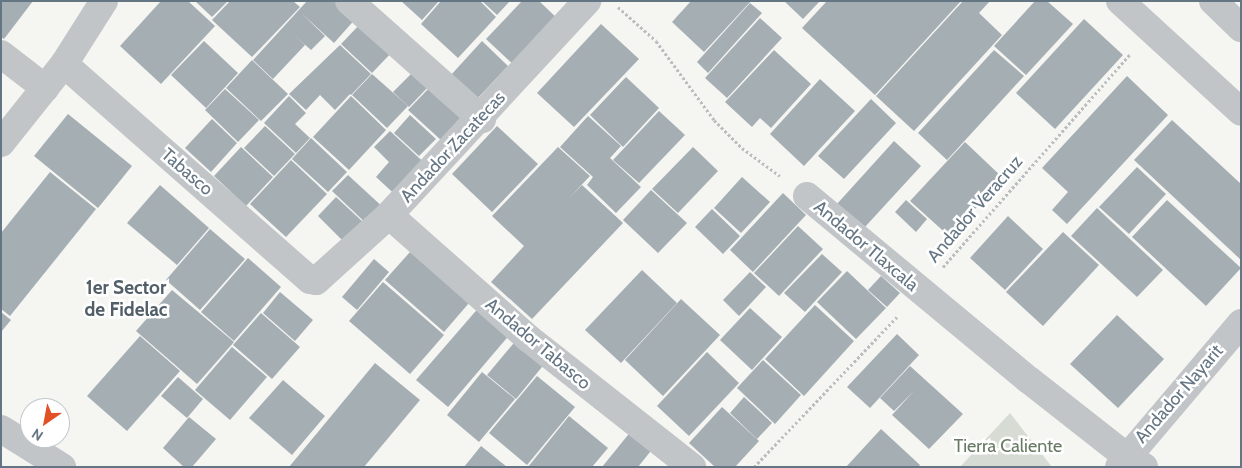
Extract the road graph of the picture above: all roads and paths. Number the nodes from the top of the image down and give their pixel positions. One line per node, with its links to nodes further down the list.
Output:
1 (104, 1): 10 (street)
2 (349, 1): 13 (street)
3 (587, 1): 13 (street, Andador Zacatecas)
4 (611, 1): 15 (path, Andador Tlaxcala)
5 (1120, 1): 8 (street)
6 (1212, 1): 7 (street)
7 (1241, 28)
8 (1150, 30): 12 (street); 18 (path, Andador Veracruz)
9 (1, 54): 11 (street)
10 (64, 64): 11 (street); 17 (street, Tabasco)
11 (45, 88): 14 (street)
12 (1241, 112)
13 (482, 119): 16 (street, Andador Zacatecas)
14 (1, 143)
15 (807, 196): 18 (street, Andador Tlaxcala)
16 (389, 215): 17 (street, Andador Zacatecas); 23 (street, Andador Tabasco)
17 (310, 280)
18 (921, 292): 21 (street, Andador Tlaxcala); 24 (path, Andador Veracruz)
19 (1241, 323): 21 (street, Andador Nayarit)
20 (1, 429): 22 (street)
21 (1130, 463)
22 (62, 467)
23 (692, 467)
24 (754, 467)

